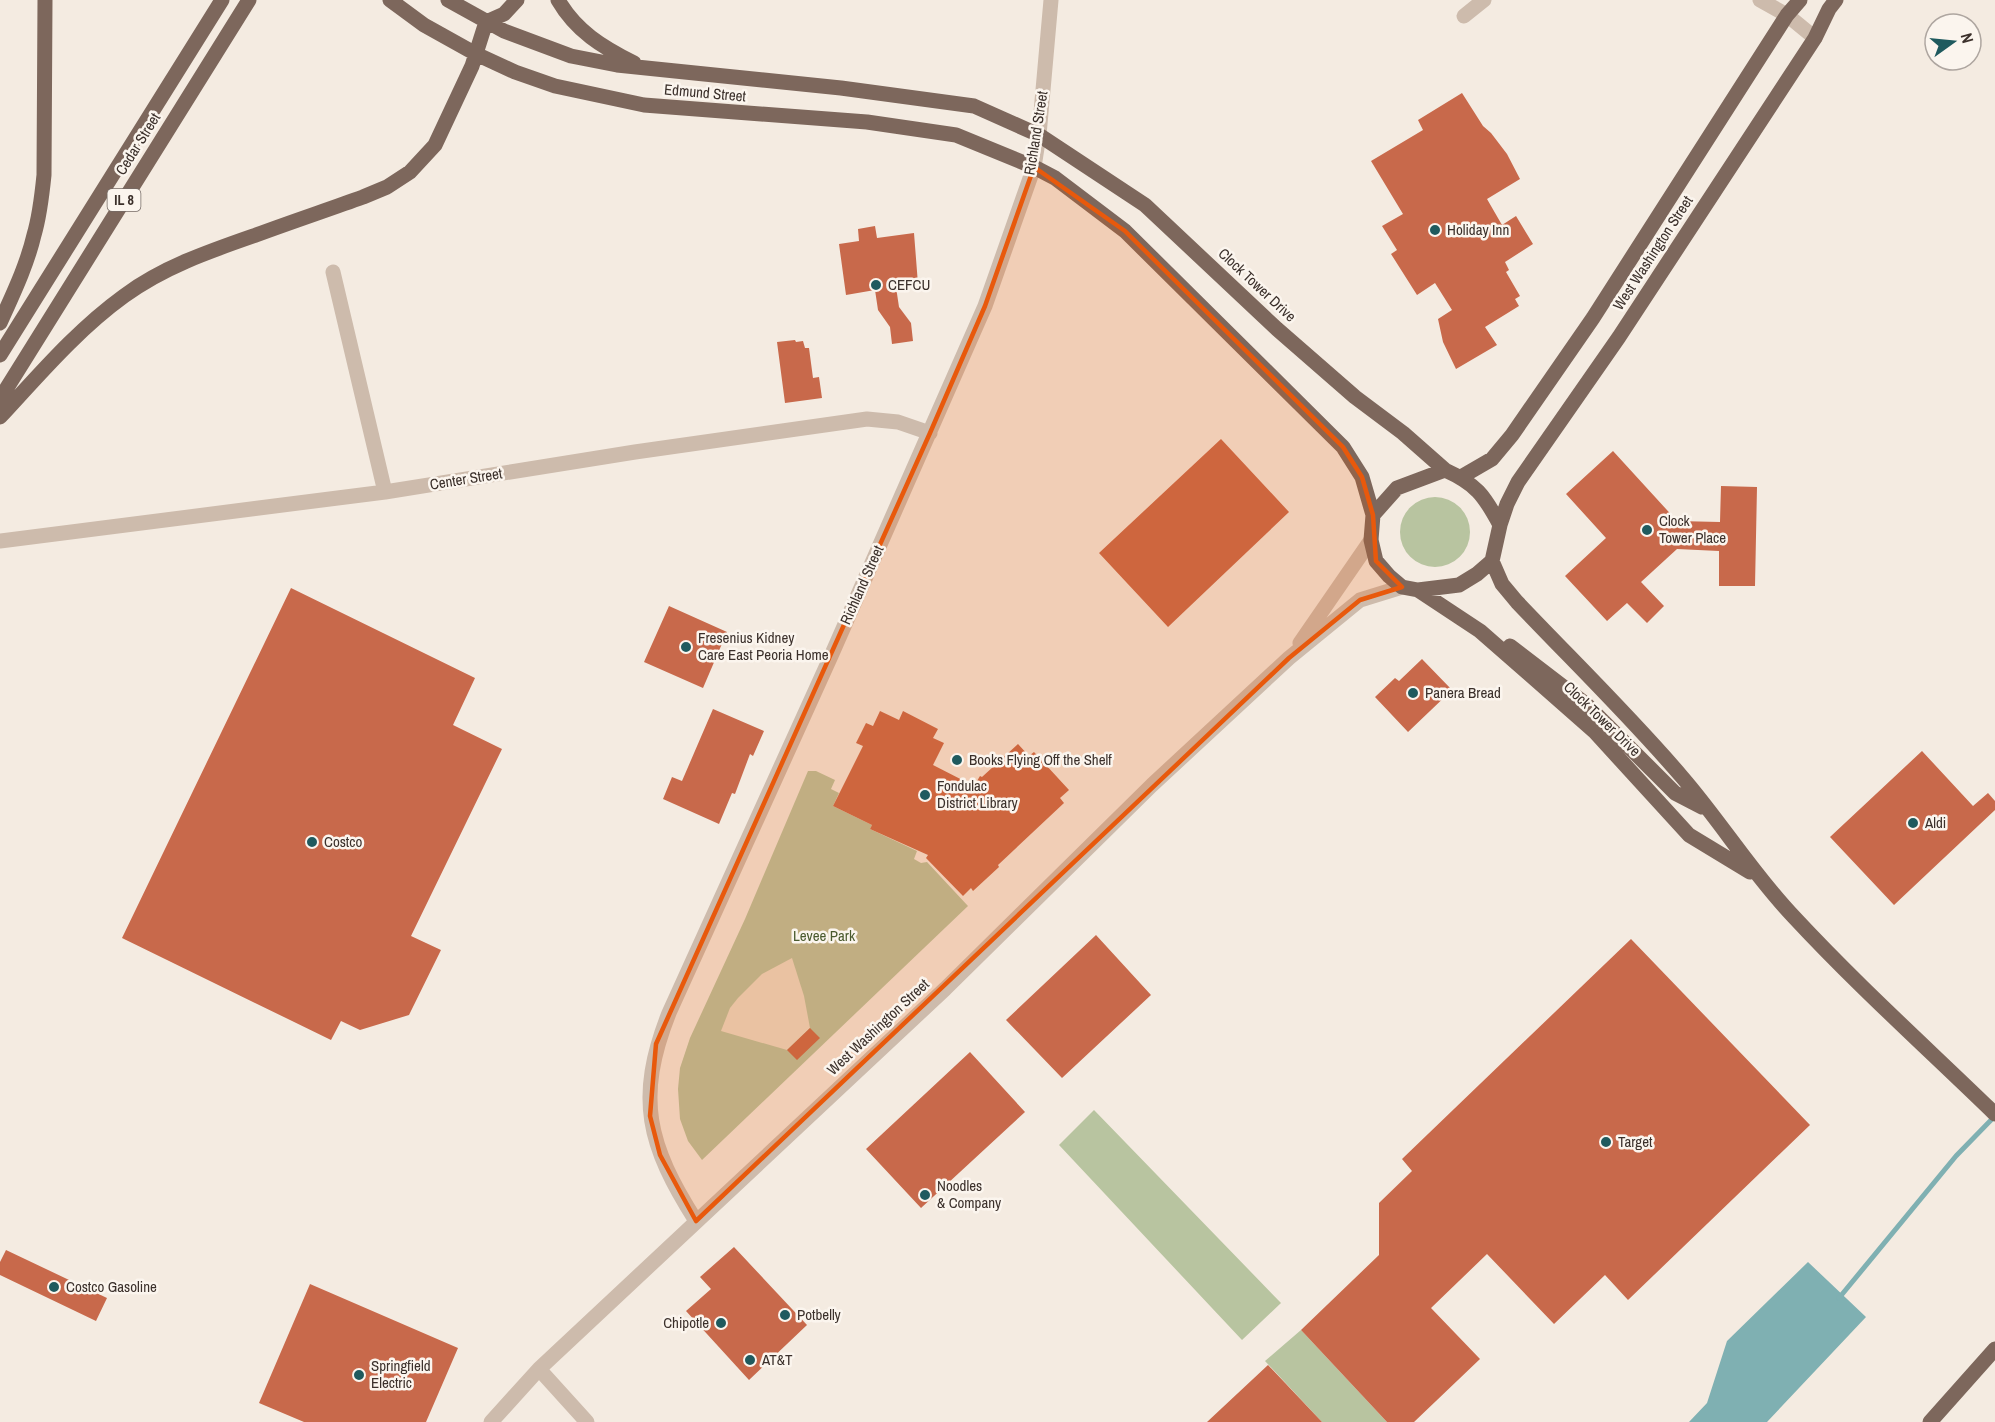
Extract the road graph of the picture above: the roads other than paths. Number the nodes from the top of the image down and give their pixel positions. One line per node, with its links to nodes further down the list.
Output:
1 (45, 0): 22 (main road)
2 (222, 0): 23 (main road, Cedar Street / IL 8)
3 (249, 0): 24 (main road, Cedar Street / IL 8)
4 (390, 0): 17 (main road, Edmund Street)
5 (448, 0): 15 (main road, Edmund Street)
6 (517, 0): 15 (main road)
7 (558, 0): 18 (main road)
8 (1051, 0): 19 (street, Richland Street)
9 (1484, 0): 14 (street)
10 (1760, 0): 13 (street)
11 (1800, 0): 13 (main road, West Washington Street)
12 (1836, 0): 16 (main road, West Washington Street)
13 (1787, 15): 16 (street); 28 (main road, West Washington Street)
14 (1464, 16)
15 (486, 22): 17 (main road); 18 (main road, Edmund Street)
16 (1815, 38): 31 (main road, West Washington Street)
17 (476, 54): 20 (main road, Edmund Street); 25 (main road)
18 (645, 69): 19 (main road, Edmund Street)
19 (1039, 135): 20 (street, Richland Street); 27 (main road, Clock Tower Drive)
20 (1034, 167): 26 (street, Richland Street); 30 (main road)
21 (333, 272): 29 (street)
22 (0, 323)
23 (0, 355)
24 (0, 399)
25 (0, 417)
26 (930, 433): 29 (street, Center Street); 42 (street, Richland Street)
27 (1445, 470): 28 (main road); 30 (main road)
28 (1461, 477): 31 (main road)
29 (385, 492): 33 (street, Center Street)
30 (1372, 514): 32 (main road)
31 (1500, 525): 34 (main road)
32 (1371, 540): 35 (main road); 38 (street, West Washington Street)
33 (0, 541)
34 (1491, 561): 36 (main road); 39 (main road, Clock Tower Drive)
35 (1402, 587): 36 (main road); 38 (street, West Washington Street)
36 (1418, 591): 37 (main road, Clock Tower Drive)
37 (1484, 634): 39 (main road); 40 (main road, Clock Tower Drive)
38 (1289, 657): 42 (street, West Washington Street)
39 (1710, 811): 40 (main road, Clock Tower Drive)
40 (1758, 877): 41 (main road, Clock Tower Drive)
41 (1995, 1114)
42 (696, 1221): 44 (street, West Washington Street)
43 (1995, 1349): 47 (main road)
44 (539, 1369): 45 (street, West Washington Street); 46 (street)
45 (491, 1422)
46 (587, 1422)
47 (1930, 1422)

